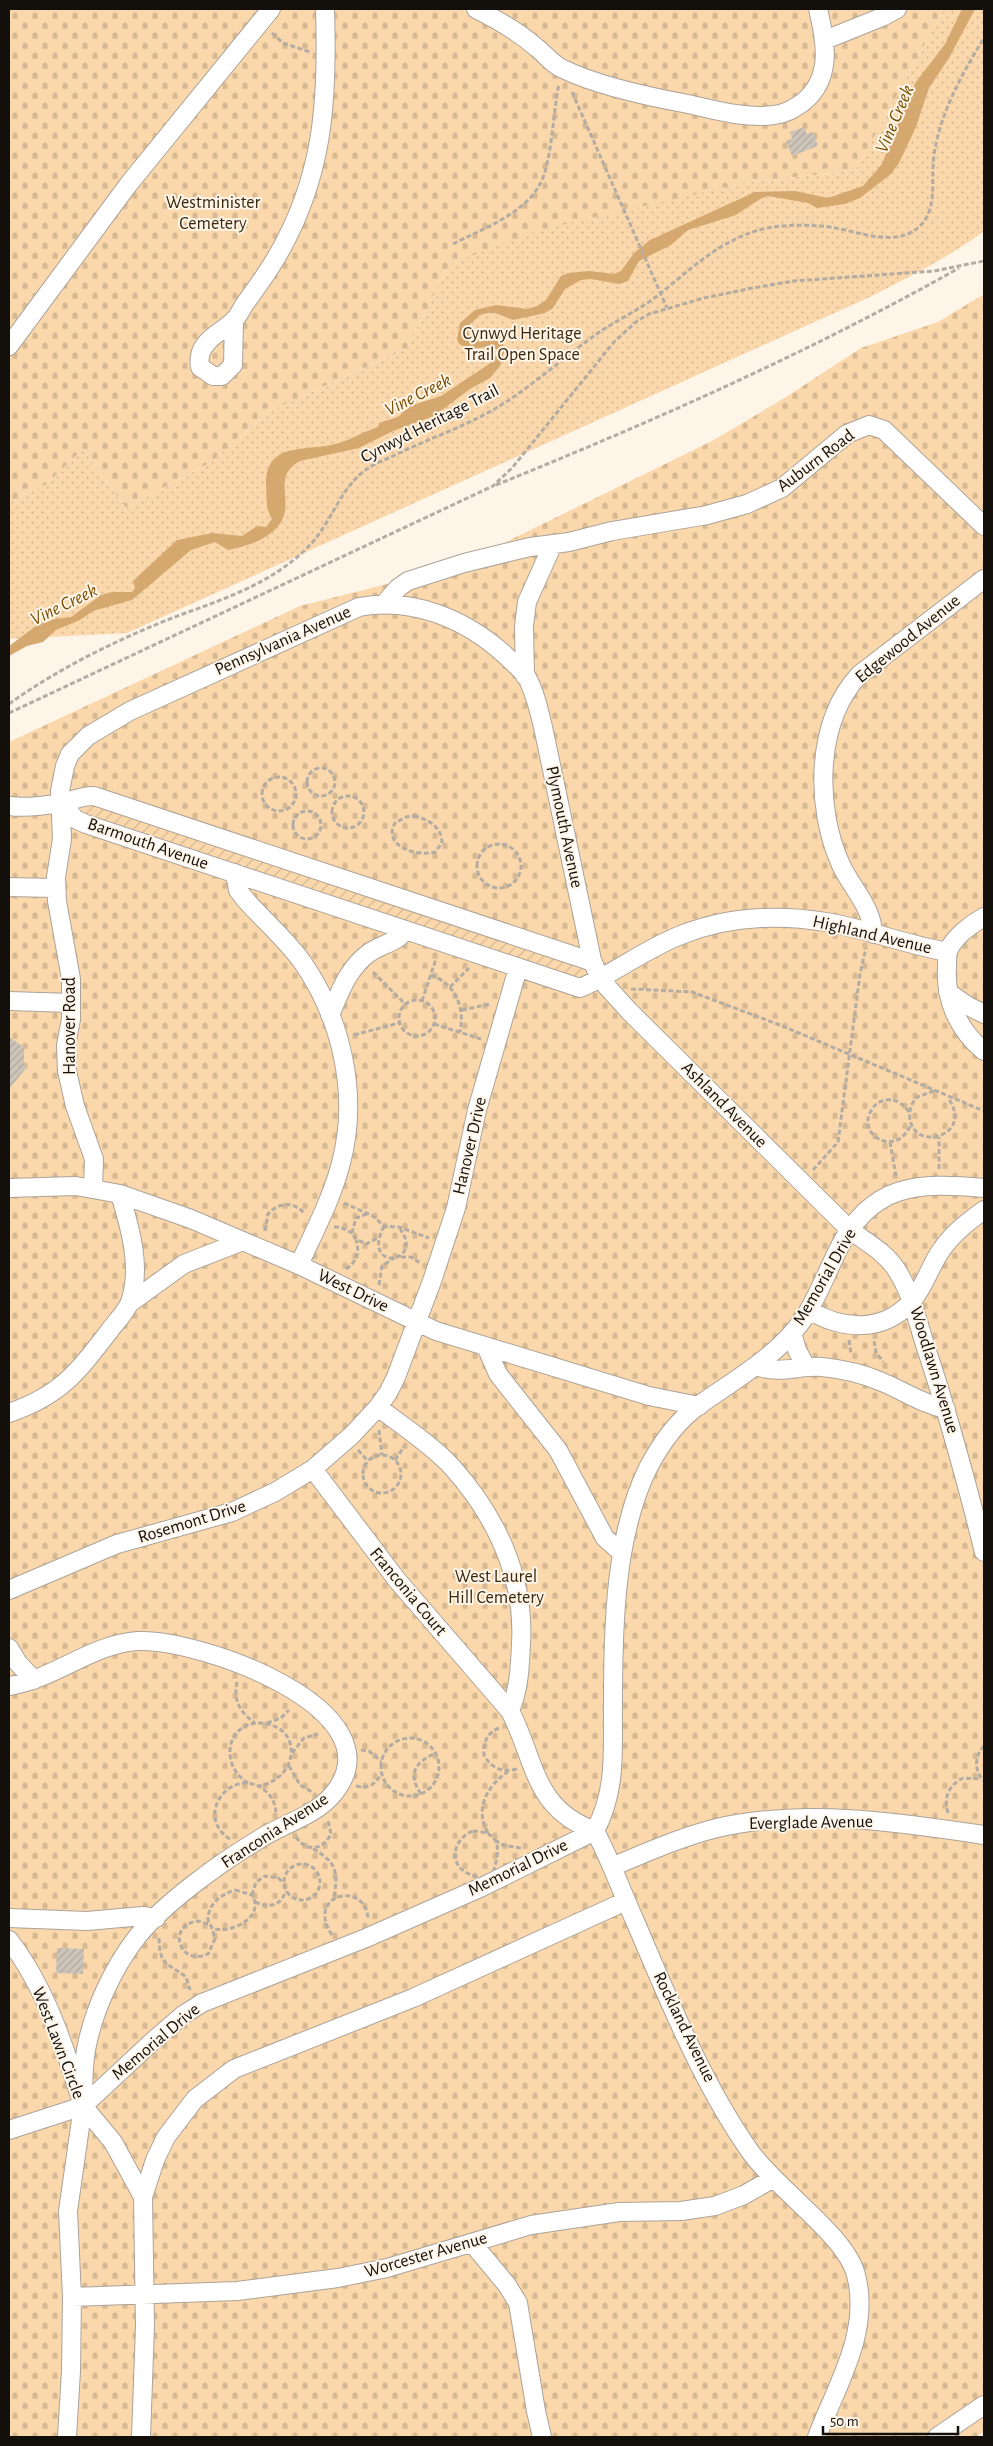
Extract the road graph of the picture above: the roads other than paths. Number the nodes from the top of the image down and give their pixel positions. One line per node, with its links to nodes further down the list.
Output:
1 (325, 9): 7 (lane)
2 (476, 9): 6 (lane)
3 (818, 9): 6 (lane)
4 (896, 9): 6 (lane)
5 (266, 15): 8 (lane)
6 (825, 40)
7 (234, 321)
8 (9, 346)
9 (984, 526): 10 (lane, Auburn Road)
10 (553, 544): 12 (lane); 13 (lane, Plymouth Avenue)
11 (984, 578): 21 (lane, Edgewood Avenue)
12 (385, 603): 13 (lane, Plymouth Avenue); 14 (lane, Pennsylvania Avenue)
13 (525, 676): 23 (lane, Plymouth Avenue)
14 (62, 803): 15 (lane); 16 (lane, Barmouth Avenue); 18 (lane, Hanover Road); 23 (lane, Barmouth Avenue)
15 (9, 806)
16 (235, 874): 20 (lane, Barmouth Avenue); 30 (lane)
17 (9, 887): 18 (lane)
18 (56, 888): 28 (lane, Hanover Road)
19 (984, 917): 22 (lane)
20 (405, 930): 24 (lane, Barmouth Avenue); 30 (lane)
21 (871, 933): 22 (lane, Highland Avenue); 25 (lane, Highland Avenue)
22 (948, 952): 26 (lane)
23 (593, 962): 25 (lane, Plymouth Avenue)
24 (518, 968): 25 (lane, Barmouth Avenue); 43 (lane, Hanover Drive)
25 (603, 984): 37 (lane, Ashland Avenue)
26 (948, 992): 29 (lane); 31 (lane)
27 (9, 1001): 28 (lane)
28 (72, 1003): 33 (lane, Hanover Road)
29 (984, 1014)
30 (330, 1015): 39 (lane)
31 (984, 1051)
32 (9, 1188): 33 (lane, West Drive)
33 (93, 1188): 35 (lane, West Drive)
34 (984, 1188): 37 (lane, Memorial Drive)
35 (120, 1194): 38 (lane, West Drive); 41 (lane)
36 (984, 1210): 40 (lane, Woodlawn Avenue)
37 (850, 1230): 40 (lane, Ashland Avenue); 42 (lane, Memorial Drive)
38 (243, 1241): 39 (lane, West Drive); 41 (lane)
39 (299, 1265): 43 (lane, West Drive)
40 (911, 1302): 42 (lane); 50 (lane, Woodlawn Avenue)
41 (130, 1303): 51 (lane)
42 (809, 1310): 44 (lane, Memorial Drive)
43 (416, 1323): 45 (lane, West Drive); 49 (lane, Rosemont Drive)
44 (792, 1334): 46 (lane, Memorial Drive); 47 (lane)
45 (487, 1349): 48 (lane, West Drive); 54 (lane)
46 (758, 1366): 47 (lane); 48 (lane, Memorial Drive)
47 (806, 1367): 50 (lane)
48 (699, 1406): 54 (lane, Memorial Drive)
49 (378, 1407): 52 (lane, Rosemont Drive); 59 (lane)
50 (946, 1408): 53 (lane, Woodlawn Avenue)
51 (9, 1413)
52 (312, 1469): 55 (lane, Rosemont Drive); 59 (lane, Franconia Court)
53 (984, 1552)
54 (622, 1553): 60 (lane, Memorial Drive)
55 (9, 1590)
56 (9, 1648): 57 (lane)
57 (34, 1680): 58 (lane); 64 (lane, Franconia Avenue)
58 (9, 1686)
59 (513, 1718): 60 (lane, Franconia Court)
60 (594, 1831): 62 (lane); 67 (lane, Memorial Drive)
61 (984, 1835): 62 (lane, Everglade Avenue)
62 (614, 1866): 63 (lane, Rockland Avenue)
63 (626, 1901): 69 (lane, Rockland Avenue); 70 (lane)
64 (159, 1915): 65 (lane); 67 (lane, Franconia Avenue)
65 (9, 1918)
66 (9, 1940): 67 (lane, West Lawn Circle)
67 (83, 2106): 68 (lane, West Lawn Circle); 70 (lane); 73 (lane)
68 (9, 2130)
69 (772, 2179): 71 (lane, Worcester Avenue); 78 (lane, Rockland Avenue)
70 (143, 2197): 72 (lane)
71 (472, 2243): 72 (lane, Worcester Avenue); 77 (lane)
72 (145, 2294): 73 (lane, Worcester Avenue); 76 (lane)
73 (72, 2297): 75 (lane)
74 (984, 2405): 79 (lane)
75 (67, 2437)
76 (141, 2437)
77 (542, 2437)
78 (817, 2437)
79 (937, 2437)

